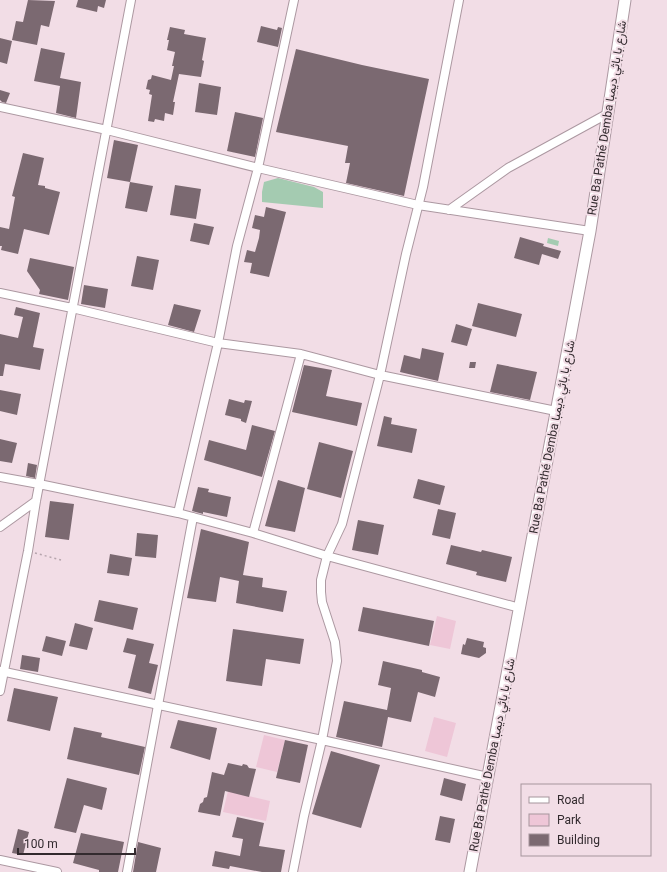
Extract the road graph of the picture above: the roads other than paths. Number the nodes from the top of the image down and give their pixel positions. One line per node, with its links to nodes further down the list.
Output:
1 (131, 0): 7 (street)
2 (294, 0): 8 (street)
3 (459, 0): 9 (street)
4 (625, 0): 6 (street, Rue Ba Pathé Demba شارع با باثي ديمبا)
5 (0, 107): 7 (street)
6 (608, 114): 10 (street); 11 (street, Rue Ba Pathé Demba شارع با باثي ديمبا)
7 (107, 130): 8 (street); 13 (street)
8 (258, 168): 9 (street); 14 (street)
9 (418, 205): 10 (street); 16 (street)
10 (450, 210): 11 (street)
11 (590, 231): 17 (street, Rue Ba Pathé Demba شارع با باثي ديمبا)
12 (0, 293): 13 (street)
13 (72, 308): 14 (street); 19 (street)
14 (218, 342): 15 (street); 21 (street)
15 (301, 354): 16 (street); 24 (street)
16 (380, 375): 17 (street); 25 (street)
17 (556, 412): 26 (street, Rue Ba Pathé Demba شارع با باثي ديمبا)
18 (0, 477): 19 (street)
19 (39, 484): 20 (street); 21 (street)
20 (36, 501): 23 (street); 27 (street)
21 (178, 513): 22 (street)
22 (193, 517): 24 (street); 29 (street)
23 (0, 526)
24 (253, 533): 25 (street)
25 (327, 556): 26 (street); 30 (street)
26 (520, 608): 31 (street, Rue Ba Pathé Demba شارع با باثي ديمبا)
27 (2, 671): 28 (street); 29 (street)
28 (0, 690)
29 (158, 704): 30 (street); 34 (street)
30 (322, 740): 31 (street); 35 (street)
31 (488, 777): 36 (street, Rue Ba Pathé Demba شارع با باثي ديمبا)
32 (0, 860): 33 (street)
33 (57, 872)
34 (127, 872)
35 (293, 872)
36 (470, 872)

